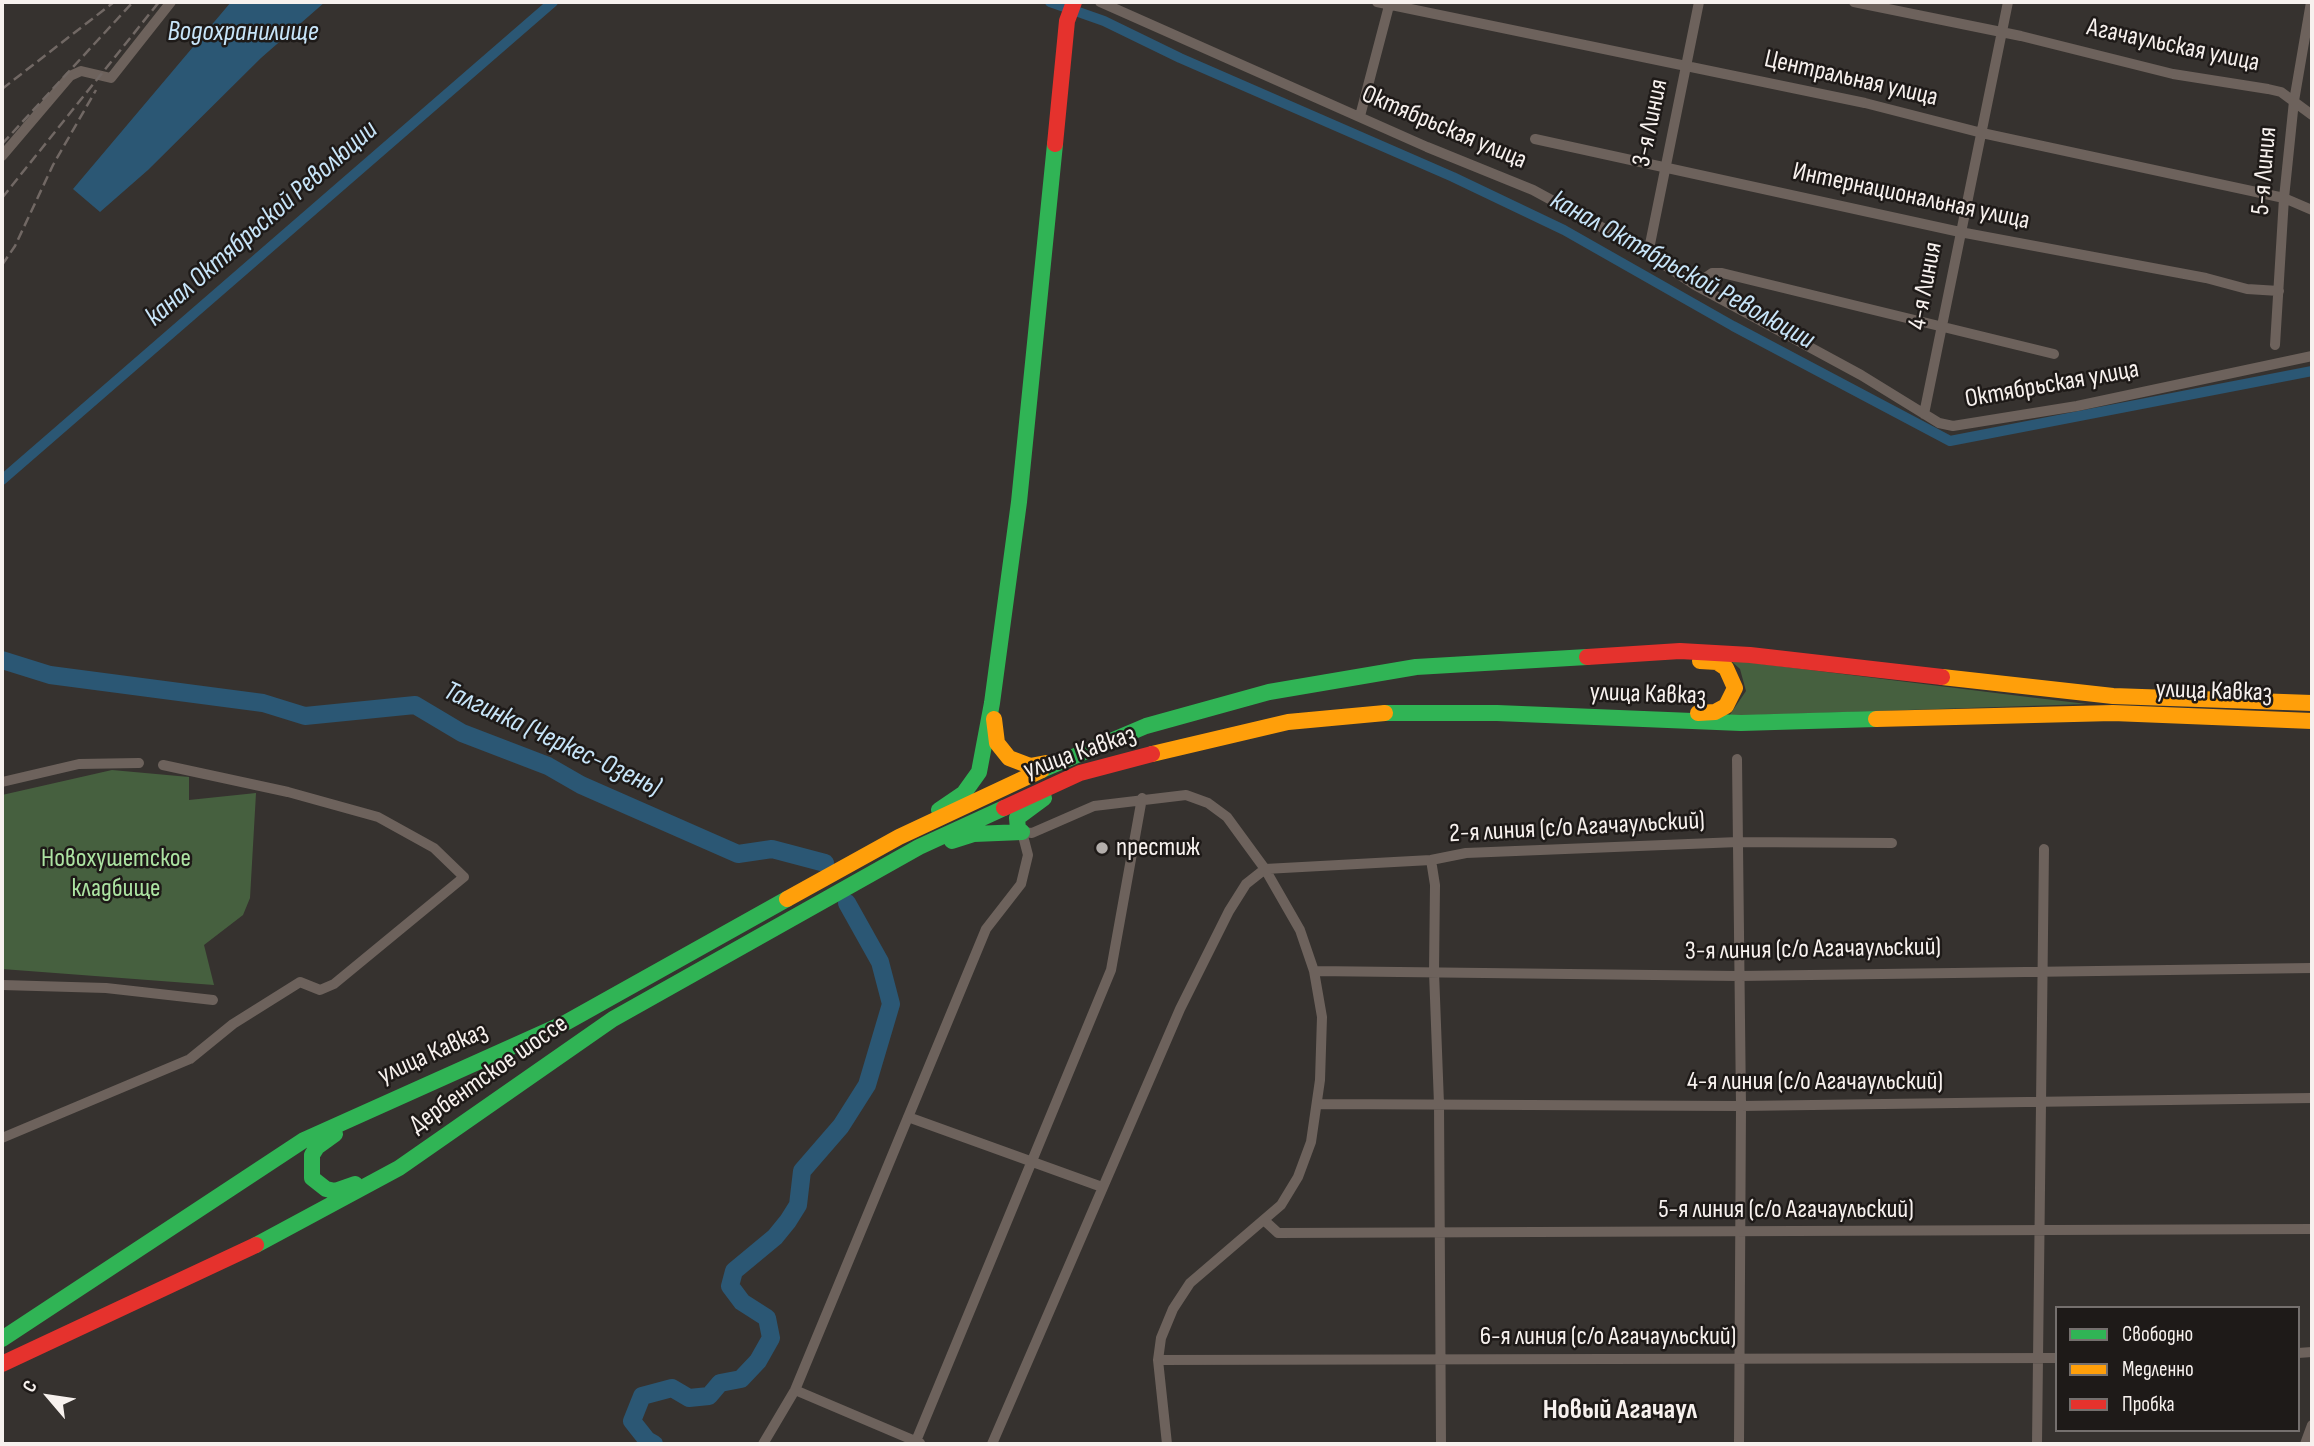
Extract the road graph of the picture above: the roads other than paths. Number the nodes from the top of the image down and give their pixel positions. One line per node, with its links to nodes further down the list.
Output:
1 (172, 2): 17 (street)
2 (1100, 2): 14 (street, Октябрьская улица)
3 (1377, 2): 8 (street, Центральная улица)
4 (1699, 2): 11 (street, 3-я Линия)
5 (1854, 2): 10 (street, Агачаульская улица)
6 (2008, 2): 10 (street, 4-я Линия)
7 (2311, 2): 12 (street, 5-я Линия)
8 (1389, 3): 11 (street, Центральная улица); 14 (street)
9 (1071, 10): 31 (main road)
10 (2002, 32): 12 (street, Агачаульская улица); 15 (street, 4-я Линия)
11 (1686, 67): 15 (street, Центральная улица); 18 (street, 3-я Линия)
12 (2294, 101): 13 (street, Агачаульская улица); 19 (street, 5-я Линия)
13 (2312, 115)
14 (1360, 116): 22 (street, Октябрьская улица)
15 (1982, 133): 19 (street, Центральная улица); 21 (street, 4-я Линия)
16 (1535, 139): 18 (street, Интернациональная улица)
17 (2, 156)
18 (1665, 165): 21 (street, Интернациональная улица); 22 (street, 3-я Линия)
19 (2284, 198): 20 (street, Центральная улица); 24 (street, 5-я Линия)
20 (2312, 210)
21 (1960, 232): 24 (street, Интернациональная улица); 25 (street, 4-я Линия)
22 (1648, 254): 23 (street, Октябрьская улица)
23 (1695, 285): 25 (street); 29 (street, Октябрьская улица)
24 (2278, 291): 26 (street, 5-я Линия)
25 (1940, 328): 27 (street); 29 (street, 4-я Линия)
26 (2275, 345)
27 (2054, 354)
28 (2312, 356): 29 (street, Октябрьская улица)
29 (1924, 414)
30 (1593, 655): 32 (main road, улица Кавказ); 33 (main road); 35 (main road)
31 (992, 703): 35 (main road); 44 (main road)
32 (2312, 704)
33 (1584, 717): 34 (main road, улица Кавказ); 39 (main road, улица Кавказ)
34 (2312, 721)
35 (1075, 757): 44 (main road)
36 (1737, 759): 45 (street)
37 (139, 763): 40 (street)
38 (163, 765): 65 (street)
39 (1080, 773): 42 (main road, улица Кавказ); 43 (main road)
40 (2, 782)
41 (1142, 798): 43 (street); 50 (street); 67 (street)
42 (995, 810): 49 (main road, Дербентское шоссе)
43 (1022, 832): 49 (main road); 64 (street)
44 (899, 837): 58 (main road, улица Кавказ)
45 (1738, 842): 46 (street, 2-я линия (с/о Агачаульский)); 48 (street, 2-я линия (с/о Агачаульский)); 55 (street)
46 (1892, 844)
47 (2045, 849): 52 (street)
48 (1431, 860): 50 (street, 2-я линия (с/о Агачаульский)); 54 (street)
49 (881, 869): 66 (main road, Дербентское шоссе)
50 (1265, 869): 53 (street); 68 (street)
51 (2312, 968): 52 (street, 3-я линия (с/о Агачаульский))
52 (2042, 969): 55 (street, 3-я линия (с/о Агачаульский)); 62 (street)
53 (1314, 971): 54 (street, 3-я линия (с/о Агачаульский)); 60 (street)
54 (1434, 972): 55 (street, 3-я линия (с/о Агачаульский)); 61 (street)
55 (1739, 976): 63 (street)
56 (2, 985): 57 (street)
57 (213, 1000)
58 (396, 1096): 66 (main road); 74 (main road, улица Кавказ)
59 (2312, 1098): 62 (street, 4-я линия (с/о Агачаульский))
60 (1318, 1104): 61 (street, 4-я линия (с/о Агачаульский)); 69 (street)
61 (1439, 1104): 63 (street, 4-я линия (с/о Агачаульский)); 72 (street)
62 (2040, 1104): 63 (street, 4-я линия (с/о Агачаульский)); 71 (street)
63 (1741, 1106): 73 (street)
64 (908, 1117): 67 (street); 81 (street)
65 (2, 1138)
66 (432, 1143): 80 (main road, Дербентское шоссе)
67 (1029, 1163): 68 (street); 83 (street)
68 (1102, 1187): 85 (street)
69 (1265, 1221): 72 (street, 5-я линия (с/о Агачаульский)); 78 (street)
70 (2312, 1229): 71 (street, 5-я линия (с/о Агачаульский))
71 (2038, 1231): 73 (street, 5-я линия (с/о Агачаульский)); 75 (street)
72 (1439, 1232): 73 (street, 5-я линия (с/о Агачаульский)); 77 (street)
73 (1740, 1234): 79 (street)
74 (2, 1339)
75 (2038, 1358): 76 (street, 6-я линия (с/о Агачаульский)); 79 (street, 6-я линия (с/о Агачаульский)); 89 (street)
76 (2055, 1358)
77 (1441, 1359): 78 (street, 6-я линия (с/о Агачаульский)); 79 (street, 6-я линия (с/о Агачаульский)); 87 (street)
78 (1158, 1360): 86 (street)
79 (1738, 1361): 88 (street)
80 (2, 1364)
81 (795, 1390): 83 (street); 84 (street)
82 (2312, 1424): 90 (street)
83 (920, 1443)
84 (763, 1444)
85 (992, 1444)
86 (1167, 1444)
87 (1441, 1444)
88 (1739, 1444)
89 (2037, 1444)
90 (2305, 1444)

